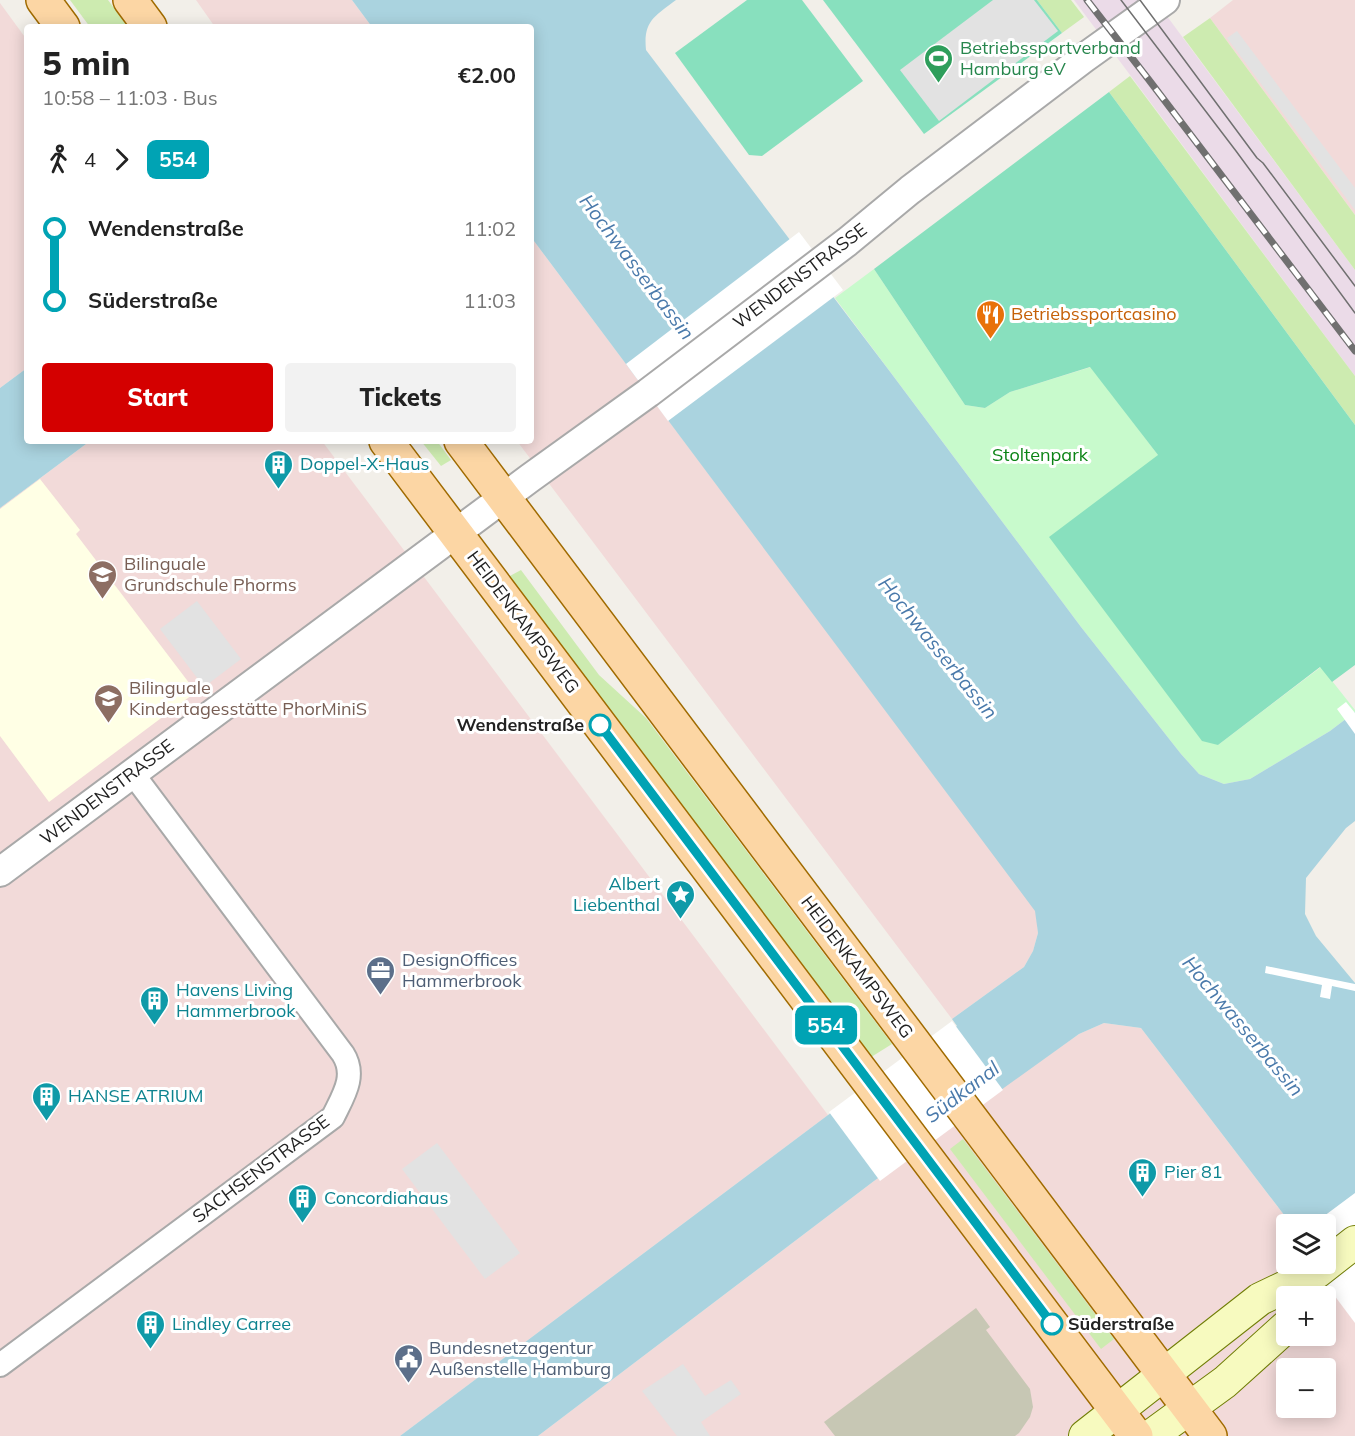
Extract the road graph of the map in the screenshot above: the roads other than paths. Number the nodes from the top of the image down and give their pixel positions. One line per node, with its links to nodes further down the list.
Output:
1 (43, 0): 4 (main road)
2 (130, 0): 5 (main road)
3 (1165, 0): 8 (street, WENDENSTRASSE)
4 (61, 24)
5 (148, 24)
6 (388, 444): 9 (main road, HEIDENKAMPSWEG)
7 (463, 444): 8 (main road, HEIDENKAMPSWEG)
8 (504, 498): 9 (street, WENDENSTRASSE); 16 (main road, HEIDENKAMPSWEG)
9 (456, 533): 10 (street, WENDENSTRASSE); 18 (main road, HEIDENKAMPSWEG)
10 (133, 774): 11 (street, WENDENSTRASSE); 15 (street, SACHSENSTRASSE)
11 (0, 872)
12 (1355, 1242): 13 (main road)
13 (1310, 1284): 16 (main road)
14 (1276, 1336): 17 (main road)
15 (0, 1365)
16 (1164, 1375): 17 (main road, HEIDENKAMPSWEG); 18 (main road)
17 (1189, 1408): 20 (main road); 21 (main road, HEIDENKAMPSWEG)
18 (1126, 1424): 19 (main road)
19 (1085, 1436)
20 (1151, 1436)
21 (1210, 1436)

